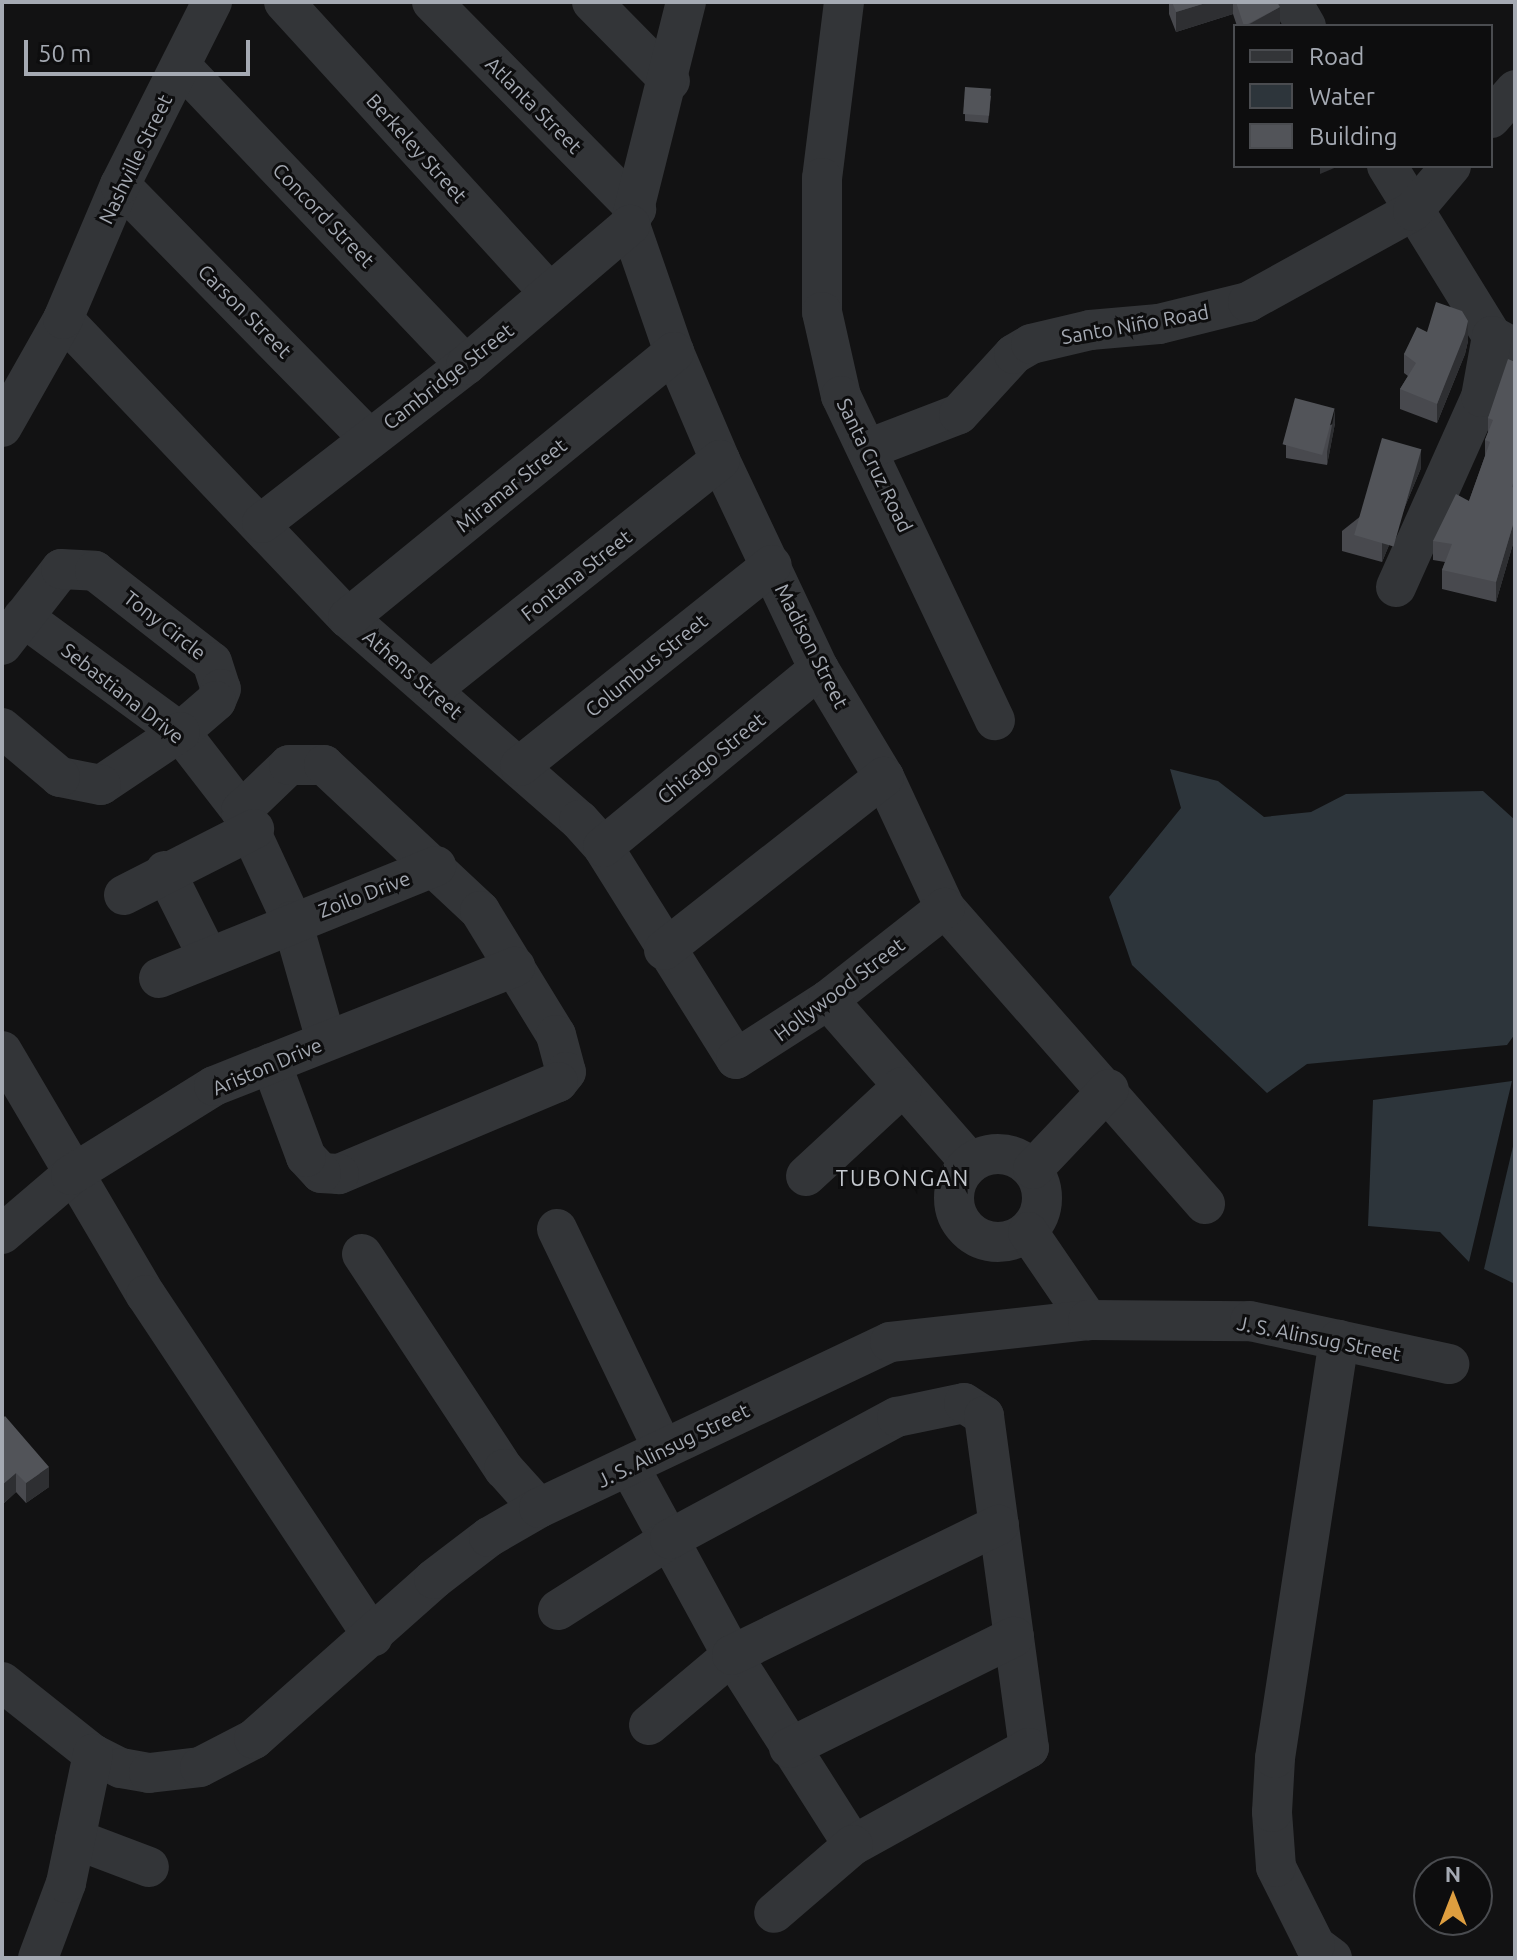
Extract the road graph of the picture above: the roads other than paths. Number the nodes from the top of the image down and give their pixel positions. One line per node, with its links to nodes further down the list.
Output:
1 (212, 2): 9 (street, Nashville Street)
2 (284, 2): 18 (street, Berkeley Street)
3 (432, 2): 17 (street, Atlanta Street)
4 (592, 2): 10 (street)
5 (686, 2): 10 (street)
6 (844, 2): 25 (street, Santa Cruz Road)
7 (1292, 2): 8 (street)
8 (1305, 24)
9 (181, 66): 15 (street, Nashville Street); 22 (street, Concord Street)
10 (670, 81): 17 (street)
11 (1515, 90): 12 (street)
12 (1493, 116)
13 (1388, 168): 16 (street)
14 (1449, 168): 16 (street)
15 (120, 185): 19 (street, Nashville Street); 24 (street, Carson Street)
16 (1413, 211): 20 (street); 25 (street, Santo Niño Road)
17 (633, 217): 18 (street, Cambridge Street); 21 (street, Madison Street)
18 (550, 293): 22 (street, Cambridge Street)
19 (63, 319): 23 (street, Nashville Street); 27 (street, Athens Street)
20 (1503, 342): 29 (street)
21 (674, 352): 26 (street, Madison Street); 30 (street, Miramar Street)
22 (466, 365): 24 (street, Cambridge Street)
23 (2, 427)
24 (369, 438): 27 (street, Cambridge Street)
25 (868, 449): 34 (street, Santa Cruz Road)
26 (720, 460): 28 (street, Madison Street); 33 (street, Fontana Street)
27 (262, 523): 30 (street, Athens Street)
28 (772, 565): 32 (street, Madison Street); 37 (street, Columbus Street)
29 (1396, 587)
30 (348, 618): 33 (street, Athens Street)
31 (13, 631): 36 (street, Sebastiana Drive); 36 (street, Tony Circle)
32 (819, 669): 38 (street, Madison Street); 40 (street, Chicago Street)
33 (432, 689): 37 (street, Athens Street)
34 (995, 720)
35 (2, 728): 36 (street, Tony Circle)
36 (180, 732): 39 (street, Sebastiana Drive)
37 (520, 766): 40 (street, Athens Street)
38 (884, 777): 44 (street, Madison Street); 46 (street)
39 (248, 820): 41 (street); 42 (street); 45 (street, Sebastiana Drive)
40 (603, 847): 46 (street, Athens Street)
41 (436, 866): 45 (street, Zoilo Drive); 48 (street)
42 (165, 871): 43 (street); 47 (street)
43 (124, 895)
44 (945, 908): 50 (street, Hollywood Street); 56 (street, Madison Street)
45 (292, 921): 47 (street, Zoilo Drive); 51 (street, Sebastiana Drive)
46 (664, 950): 53 (street, Athens Street)
47 (207, 955): 49 (street, Zoilo Drive)
48 (515, 967): 51 (street, Ariston Drive); 54 (street)
49 (159, 978)
50 (828, 1000): 53 (street, Hollywood Street); 55 (street)
51 (326, 1040): 54 (street, Ariston Drive)
52 (2, 1051): 59 (street)
53 (730, 1054)
54 (271, 1063): 59 (street, Ariston Drive)
55 (902, 1087): 57 (street); 60 (street)
56 (1109, 1089): 58 (street); 61 (street, Madison Street)
57 (970, 1162): 58 (street); 63 (street)
58 (1033, 1169): 63 (street)
59 (71, 1175): 64 (street, Ariston Drive); 74 (street)
60 (806, 1176)
61 (1205, 1204)
62 (557, 1229): 69 (street)
63 (1028, 1232): 66 (street)
64 (2, 1234)
65 (362, 1254): 70 (street)
66 (1088, 1320): 67 (street, J. S. Alinsug Street); 69 (street, J. S. Alinsug Street)
67 (1339, 1340): 68 (street, J. S. Alinsug Street); 85 (street)
68 (1449, 1364)
69 (647, 1459): 70 (street, J. S. Alinsug Street); 72 (street)
70 (539, 1508): 74 (street, J. S. Alinsug Street)
71 (999, 1525): 72 (street); 75 (street); 76 (street)
72 (670, 1539): 73 (street); 76 (street)
73 (558, 1610)
74 (373, 1637): 80 (street, J. S. Alinsug Street)
75 (1014, 1637): 79 (street); 82 (street)
76 (732, 1655): 78 (street); 79 (street)
77 (2, 1682): 80 (street, J. S. Alinsug Street)
78 (649, 1725)
79 (789, 1748): 82 (street)
80 (93, 1754): 81 (street)
81 (75, 1839): 83 (street); 86 (street)
82 (853, 1845): 84 (street)
83 (149, 1867)
84 (774, 1913)
85 (1317, 1954)
86 (38, 1958)

